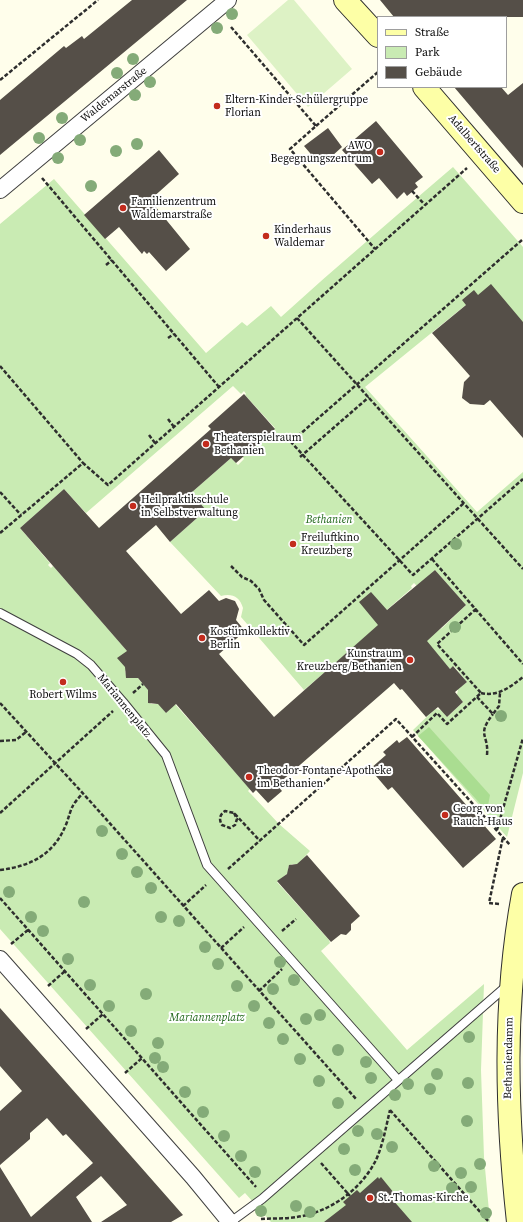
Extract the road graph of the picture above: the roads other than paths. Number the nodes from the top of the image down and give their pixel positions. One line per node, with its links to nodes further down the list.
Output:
1 (228, 0): 5 (street, Waldemarstraße)
2 (345, 0): 3 (street)
3 (377, 35)
4 (425, 88): 6 (street, Adalbertstraße)
5 (0, 190)
6 (523, 202)
7 (0, 613): 11 (lane, Mariannenplatz)
8 (523, 894): 10 (street, Bethaniendamm)
9 (0, 959): 12 (street)
10 (511, 982): 11 (lane); 13 (street, Bethaniendamm)
11 (398, 1080): 12 (lane)
12 (228, 1221)
13 (518, 1222)

